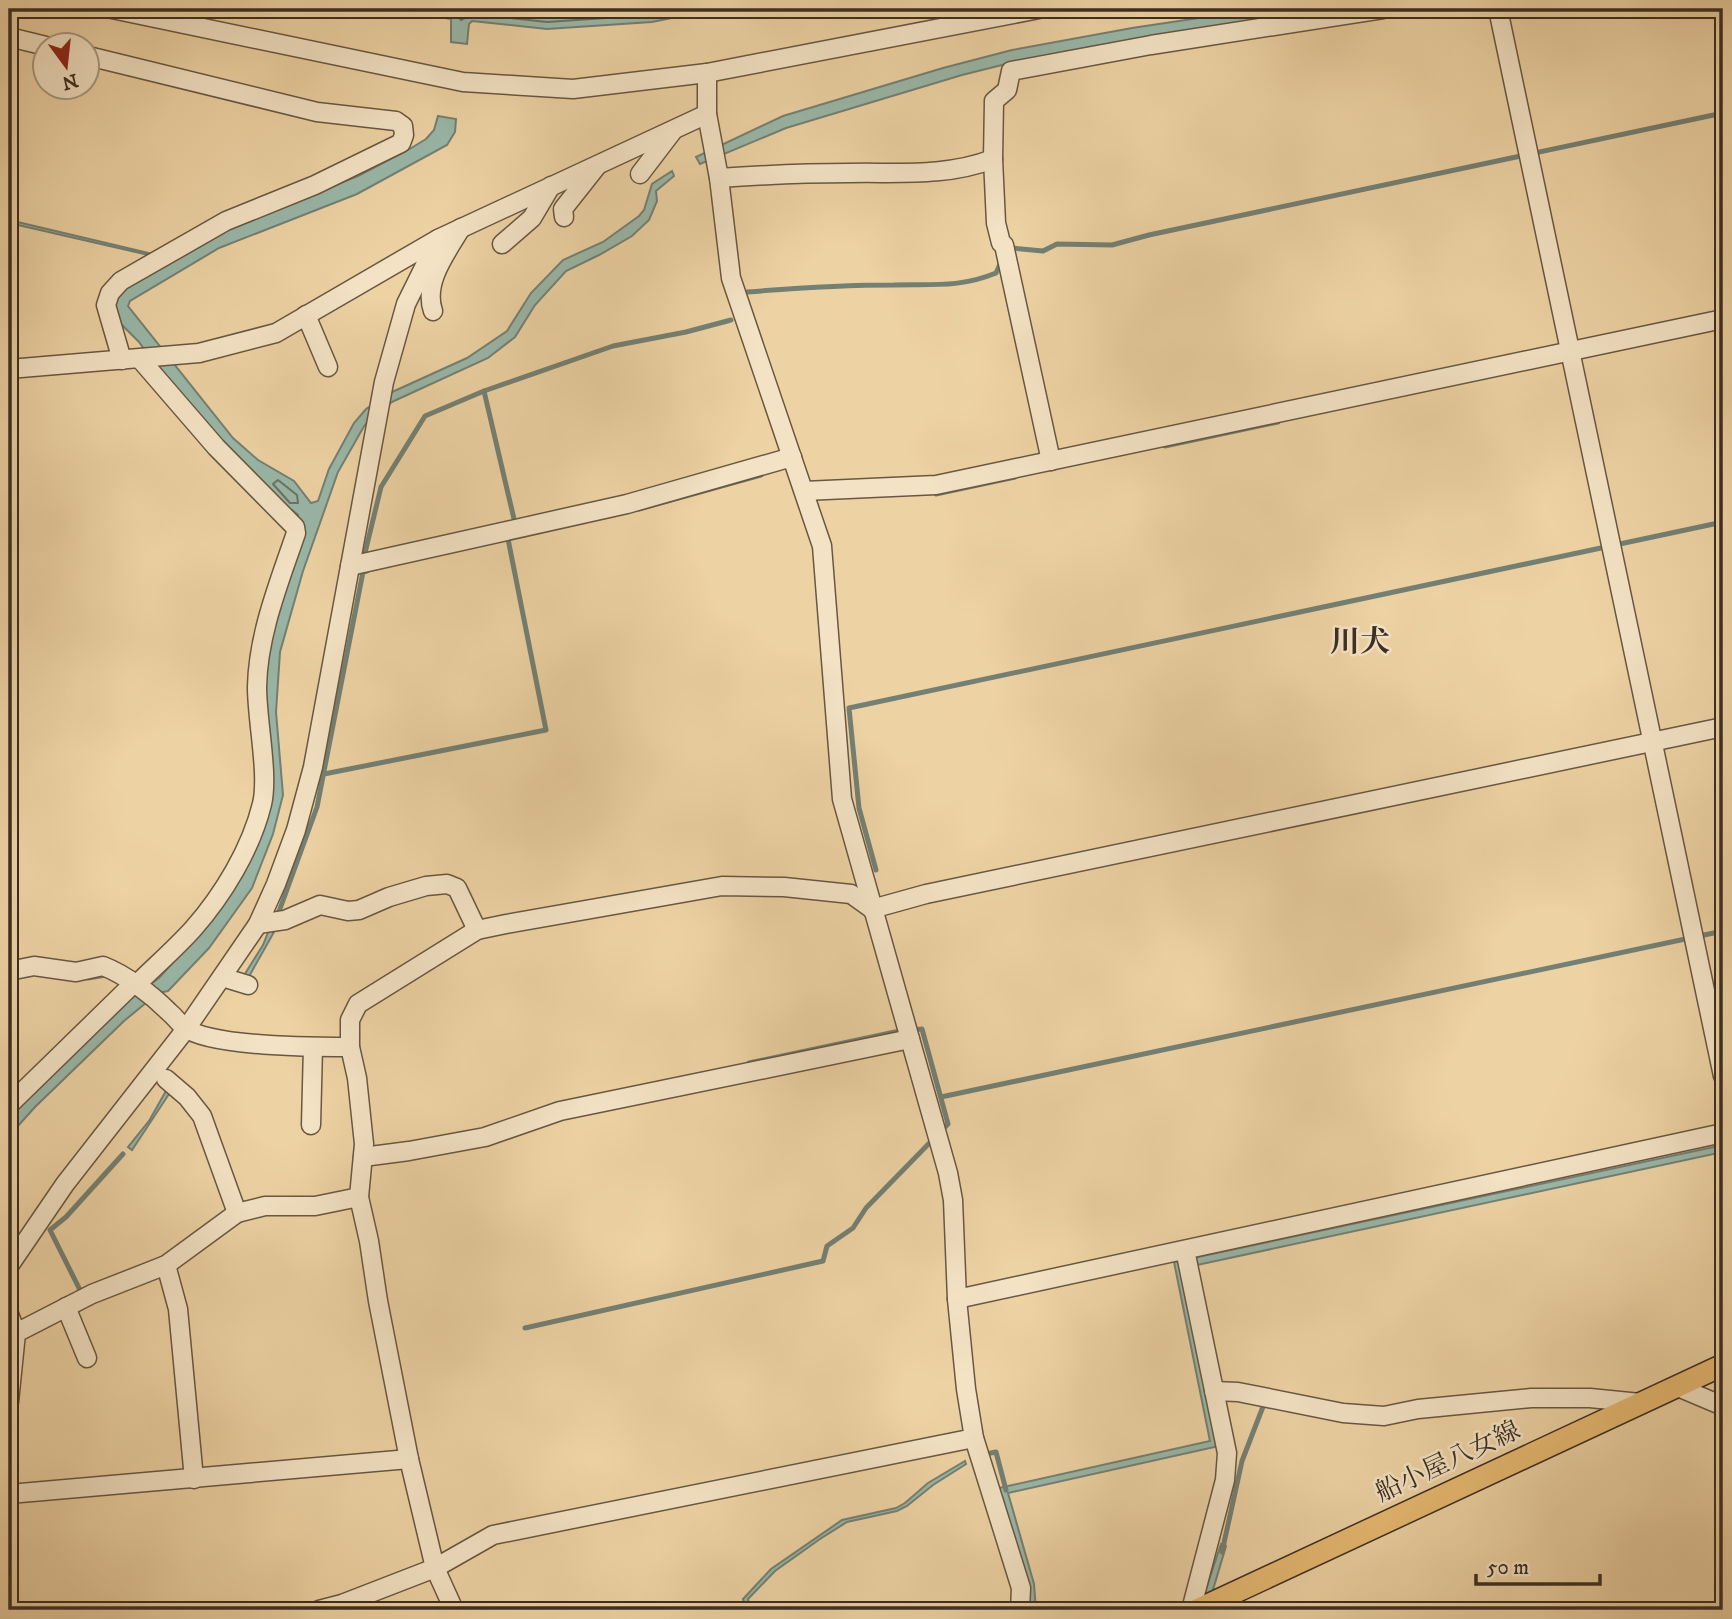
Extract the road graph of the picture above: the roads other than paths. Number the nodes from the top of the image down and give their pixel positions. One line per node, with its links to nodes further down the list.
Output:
1 (112, 9): 8 (street)
2 (1039, 9): 8 (street)
3 (1383, 9): 11 (street)
4 (1498, 9): 23 (street)
5 (9, 37): 6 (street)
6 (32, 43)
7 (102, 59): 24 (street)
8 (707, 73): 9 (street)
9 (708, 114): 10 (street); 14 (street)
10 (675, 129): 12 (street); 13 (street)
11 (993, 159): 14 (street); 28 (street)
12 (598, 164): 15 (street); 16 (street)
13 (640, 174)
14 (719, 178): 27 (street)
15 (551, 186): 17 (street); 19 (street)
16 (564, 217)
17 (461, 228): 18 (street); 20 (street)
18 (438, 239): 21 (street); 30 (street)
19 (502, 244)
20 (433, 310)
21 (306, 315): 24 (street); 25 (street)
22 (1723, 319): 23 (street)
23 (1570, 352): 28 (street); 32 (street)
24 (131, 359): 26 (street); 39 (street)
25 (328, 367)
26 (9, 369)
27 (792, 457): 29 (street); 30 (street)
28 (1051, 461): 29 (street)
29 (804, 491): 33 (street)
30 (350, 566): 34 (street)
31 (1723, 727): 32 (street)
32 (1654, 741): 33 (street); 44 (street)
33 (873, 909): 35 (street); 41 (street)
34 (258, 923): 35 (street); 37 (street)
35 (478, 930): 42 (street)
36 (9, 971): 39 (street)
37 (222, 977): 38 (street); 40 (street)
38 (248, 985)
39 (137, 986): 40 (street); 46 (street)
40 (186, 1029): 43 (street); 54 (street)
41 (910, 1039): 49 (street); 55 (street)
42 (350, 1047): 43 (street); 49 (street)
43 (313, 1048): 47 (street)
44 (1723, 1076)
45 (166, 1079): 51 (street)
46 (9, 1105)
47 (311, 1125)
48 (1723, 1133): 52 (street)
49 (363, 1157): 50 (street)
50 (359, 1197): 51 (street); 67 (street)
51 (237, 1213): 53 (street)
52 (1186, 1258): 55 (street); 62 (street)
53 (166, 1265): 56 (street); 68 (street)
54 (9, 1266)
55 (957, 1299): 66 (street)
56 (66, 1307): 58 (street); 59 (street)
57 (9, 1314): 58 (street)
58 (16, 1333): 63 (street)
59 (87, 1358)
60 (1723, 1366): 61 (main road, 船小屋八女線)
61 (1678, 1387): 64 (main road, 船小屋八女線); 65 (street)
62 (1214, 1391): 64 (street); 74 (street)
63 (9, 1402)
64 (1640, 1404): 75 (main road, 船小屋八女線)
65 (1723, 1406)
66 (974, 1438): 70 (street); 73 (street)
67 (409, 1458): 68 (street); 70 (street)
68 (194, 1479): 69 (street)
69 (9, 1494)
70 (435, 1568): 71 (street); 72 (street)
71 (319, 1610)
72 (454, 1610)
73 (1020, 1610)
74 (1191, 1610)
75 (1197, 1610)

